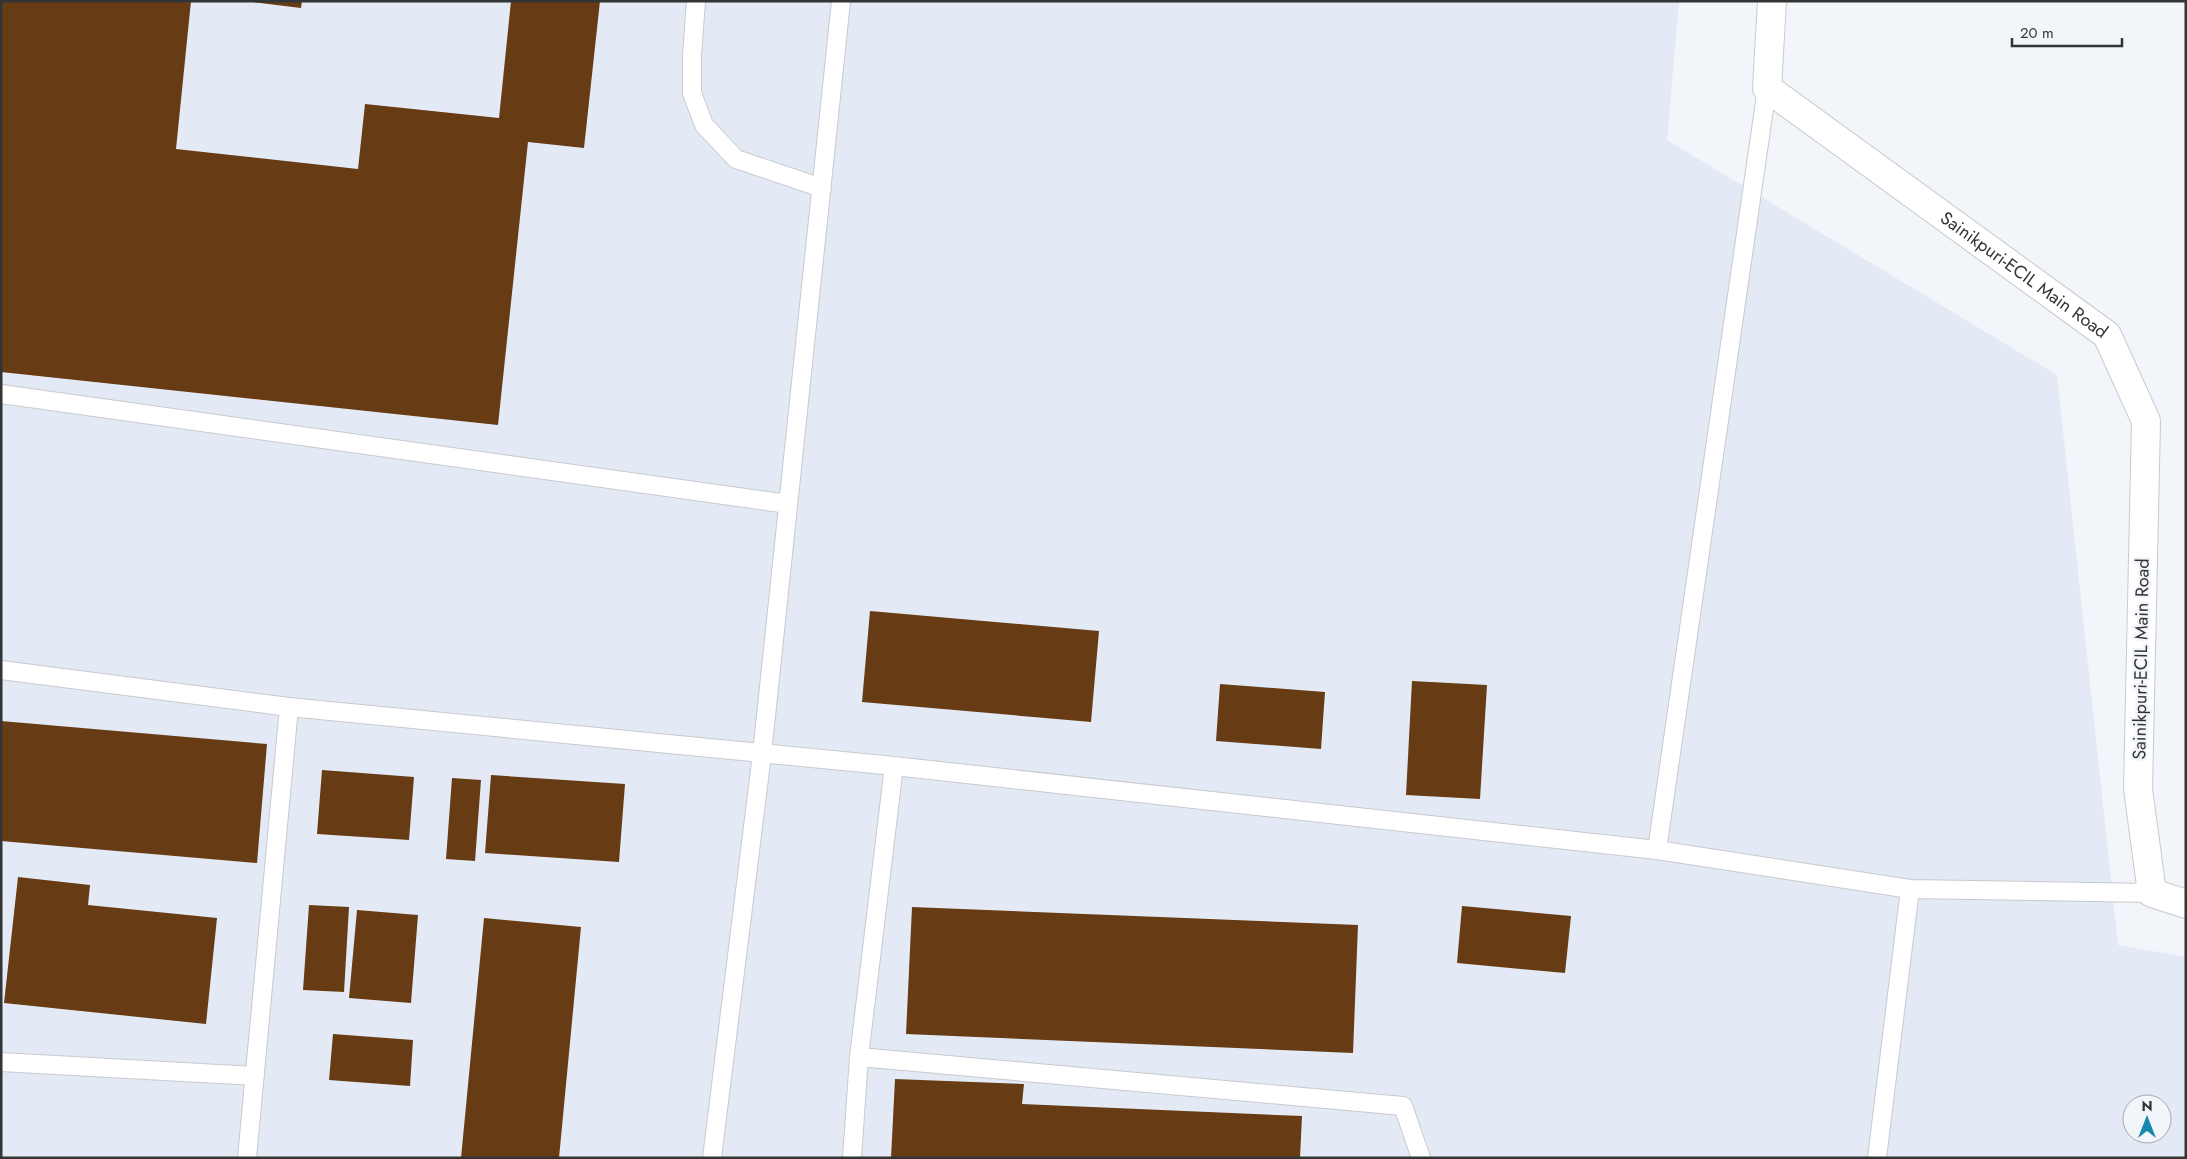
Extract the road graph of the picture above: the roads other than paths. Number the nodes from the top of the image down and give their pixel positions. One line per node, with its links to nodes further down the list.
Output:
1 (696, 1): 5 (lane)
2 (842, 1): 5 (lane)
3 (1772, 1): 4 (street)
4 (1767, 88): 12 (lane); 14 (street, Sainikpuri-ECIL Main Road)
5 (822, 188): 7 (lane)
6 (1, 394): 7 (lane)
7 (788, 504): 10 (lane)
8 (1, 670): 9 (lane)
9 (289, 707): 10 (lane); 18 (lane)
10 (762, 754): 11 (lane); 20 (lane)
11 (894, 766): 12 (lane); 16 (lane)
12 (1657, 850): 13 (lane)
13 (1910, 889): 14 (lane); 23 (lane)
14 (2152, 893): 15 (street)
15 (2186, 904)
16 (859, 1057): 21 (lane); 22 (lane)
17 (1, 1062): 18 (lane)
18 (255, 1076): 19 (lane)
19 (248, 1158)
20 (712, 1158)
21 (852, 1158)
22 (1421, 1158)
23 (1877, 1158)

